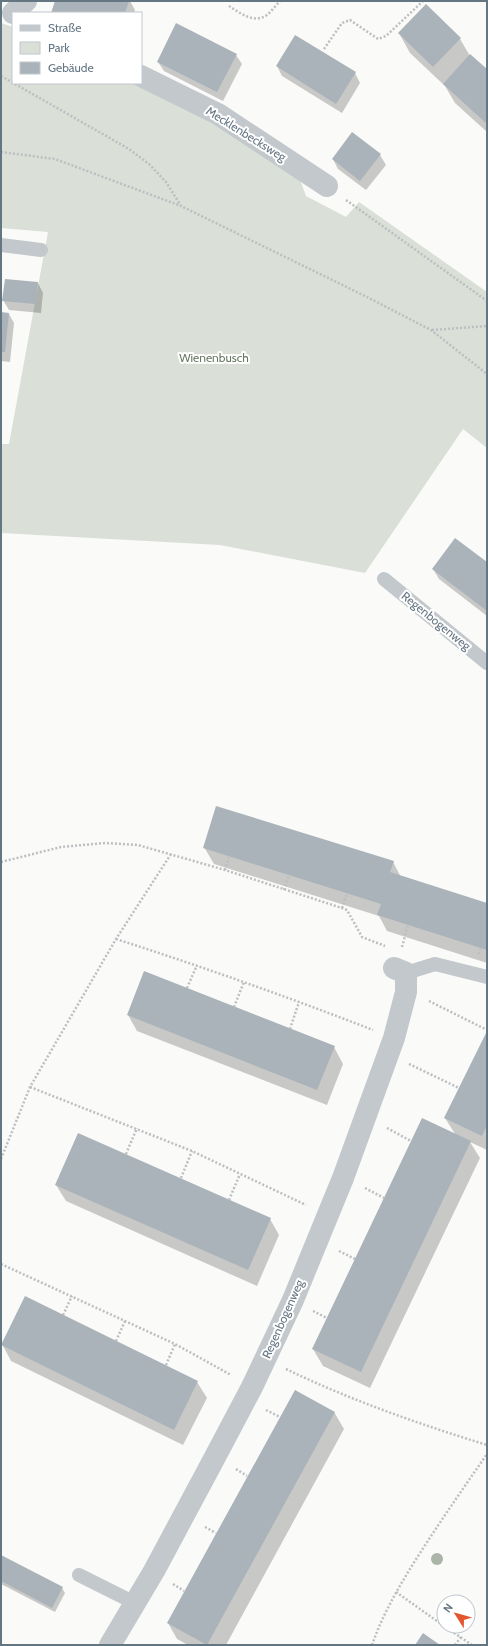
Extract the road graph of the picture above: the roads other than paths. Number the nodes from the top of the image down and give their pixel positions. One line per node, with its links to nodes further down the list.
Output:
1 (26, 1): 2 (street)
2 (12, 12)
3 (142, 76): 4 (street, Mecklenbecksweg)
4 (327, 186)
5 (1, 245): 6 (lane)
6 (41, 250)
7 (384, 579): 8 (lane, Regenbogenweg)
8 (487, 663)
9 (402, 977): 10 (lane); 12 (street, Regenbogenweg)
10 (487, 977)
11 (79, 1576): 12 (lane)
12 (135, 1603): 13 (street, Regenbogenweg)
13 (110, 1645)

